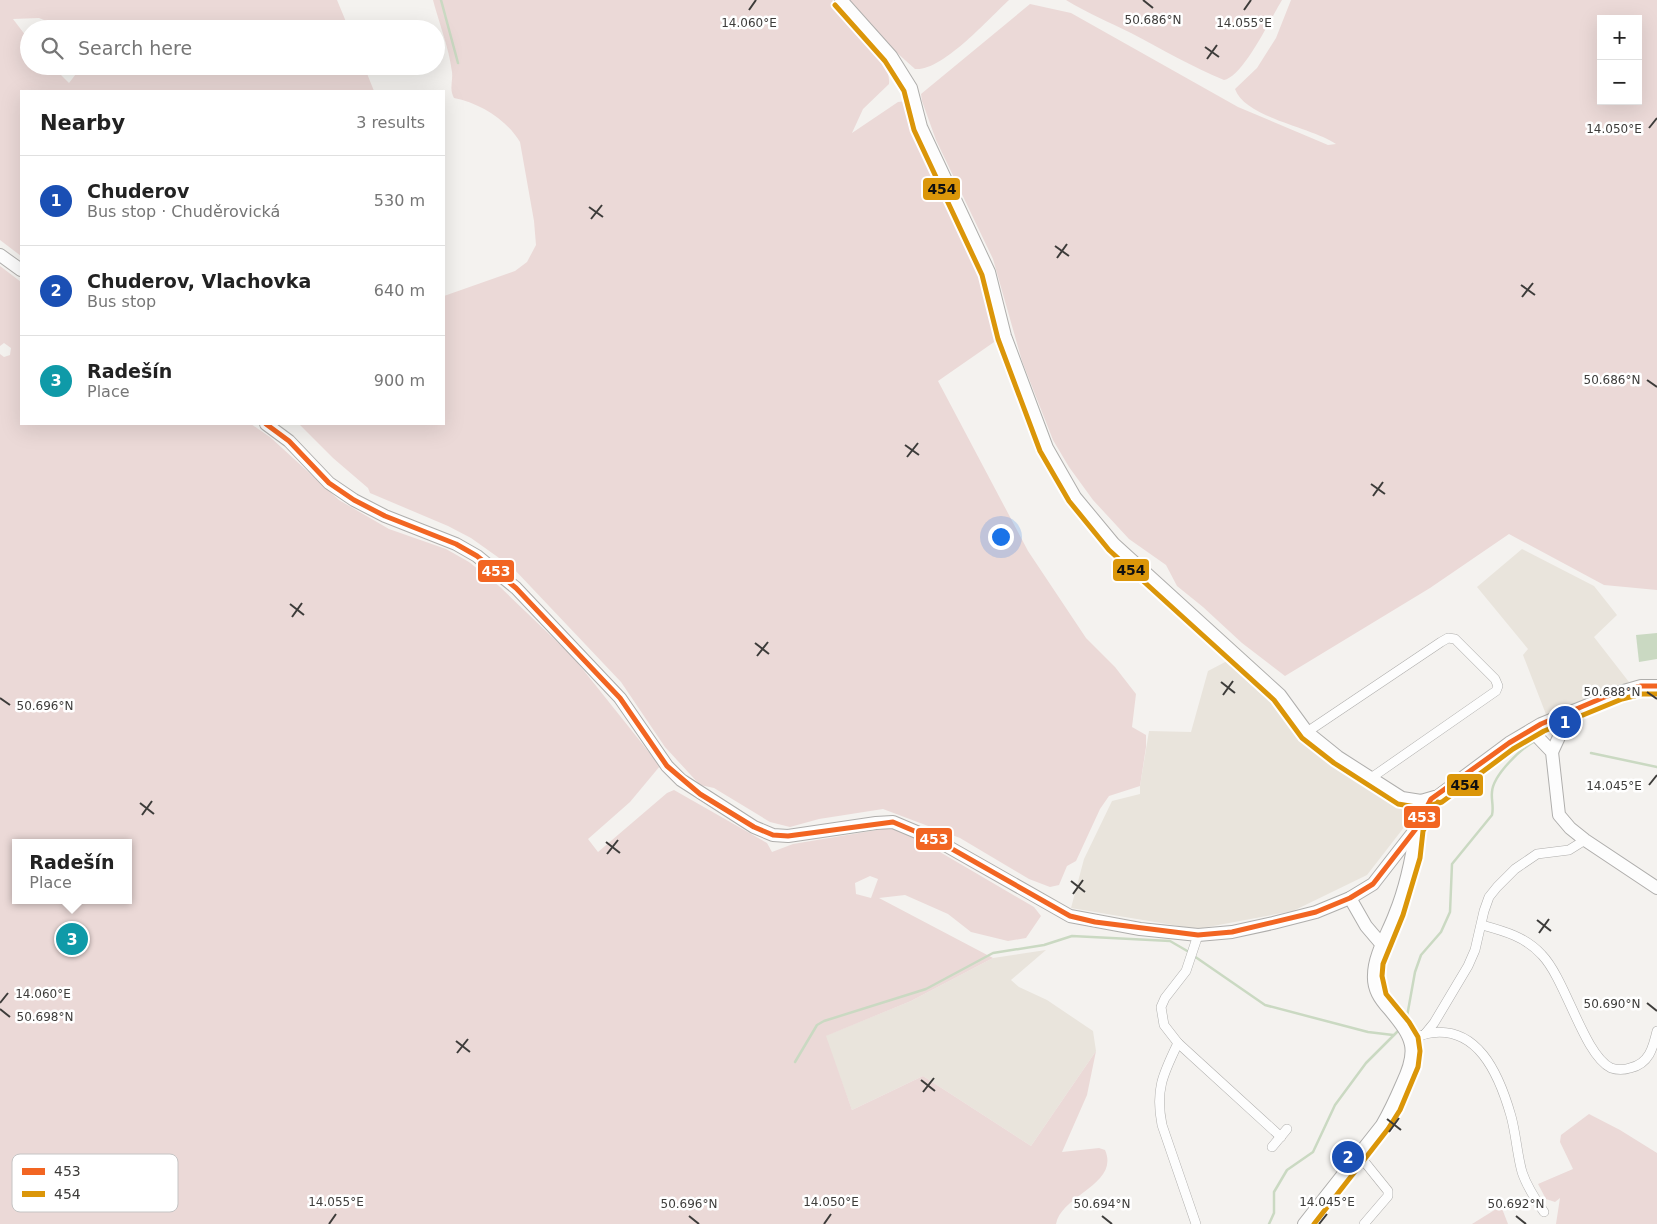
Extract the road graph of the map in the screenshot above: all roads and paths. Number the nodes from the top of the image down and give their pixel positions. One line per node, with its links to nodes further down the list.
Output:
1 (841, 0): 7 (street)
2 (0, 255): 3 (street)
3 (20, 269)
4 (267, 425): 16 (street)
5 (1657, 686): 6 (street)
6 (1557, 717): 8 (street); 8 (street)
7 (1307, 732): 9 (street); 9 (street)
8 (1546, 740): 10 (street); 12 (street)
9 (1371, 778): 10 (street)
10 (1431, 799): 11 (street)
11 (1416, 829): 14 (street); 17 (street)
12 (1585, 840): 13 (street); 15 (street)
13 (1657, 888)
14 (1350, 898): 16 (street); 17 (street)
15 (1482, 925): 18 (street); 20 (street)
16 (1198, 935): 21 (street)
17 (1383, 946): 19 (street)
18 (1657, 1031)
19 (1406, 1032): 20 (street); 25 (street)
20 (1425, 1034): 26 (street)
21 (1178, 1043): 23 (street); 27 (street)
22 (1287, 1129): 23 (street)
23 (1281, 1137): 24 (street)
24 (1272, 1147)
25 (1359, 1155): 28 (street); 29 (street)
26 (1544, 1212)
27 (1196, 1224)
28 (1304, 1224)
29 (1364, 1224)

